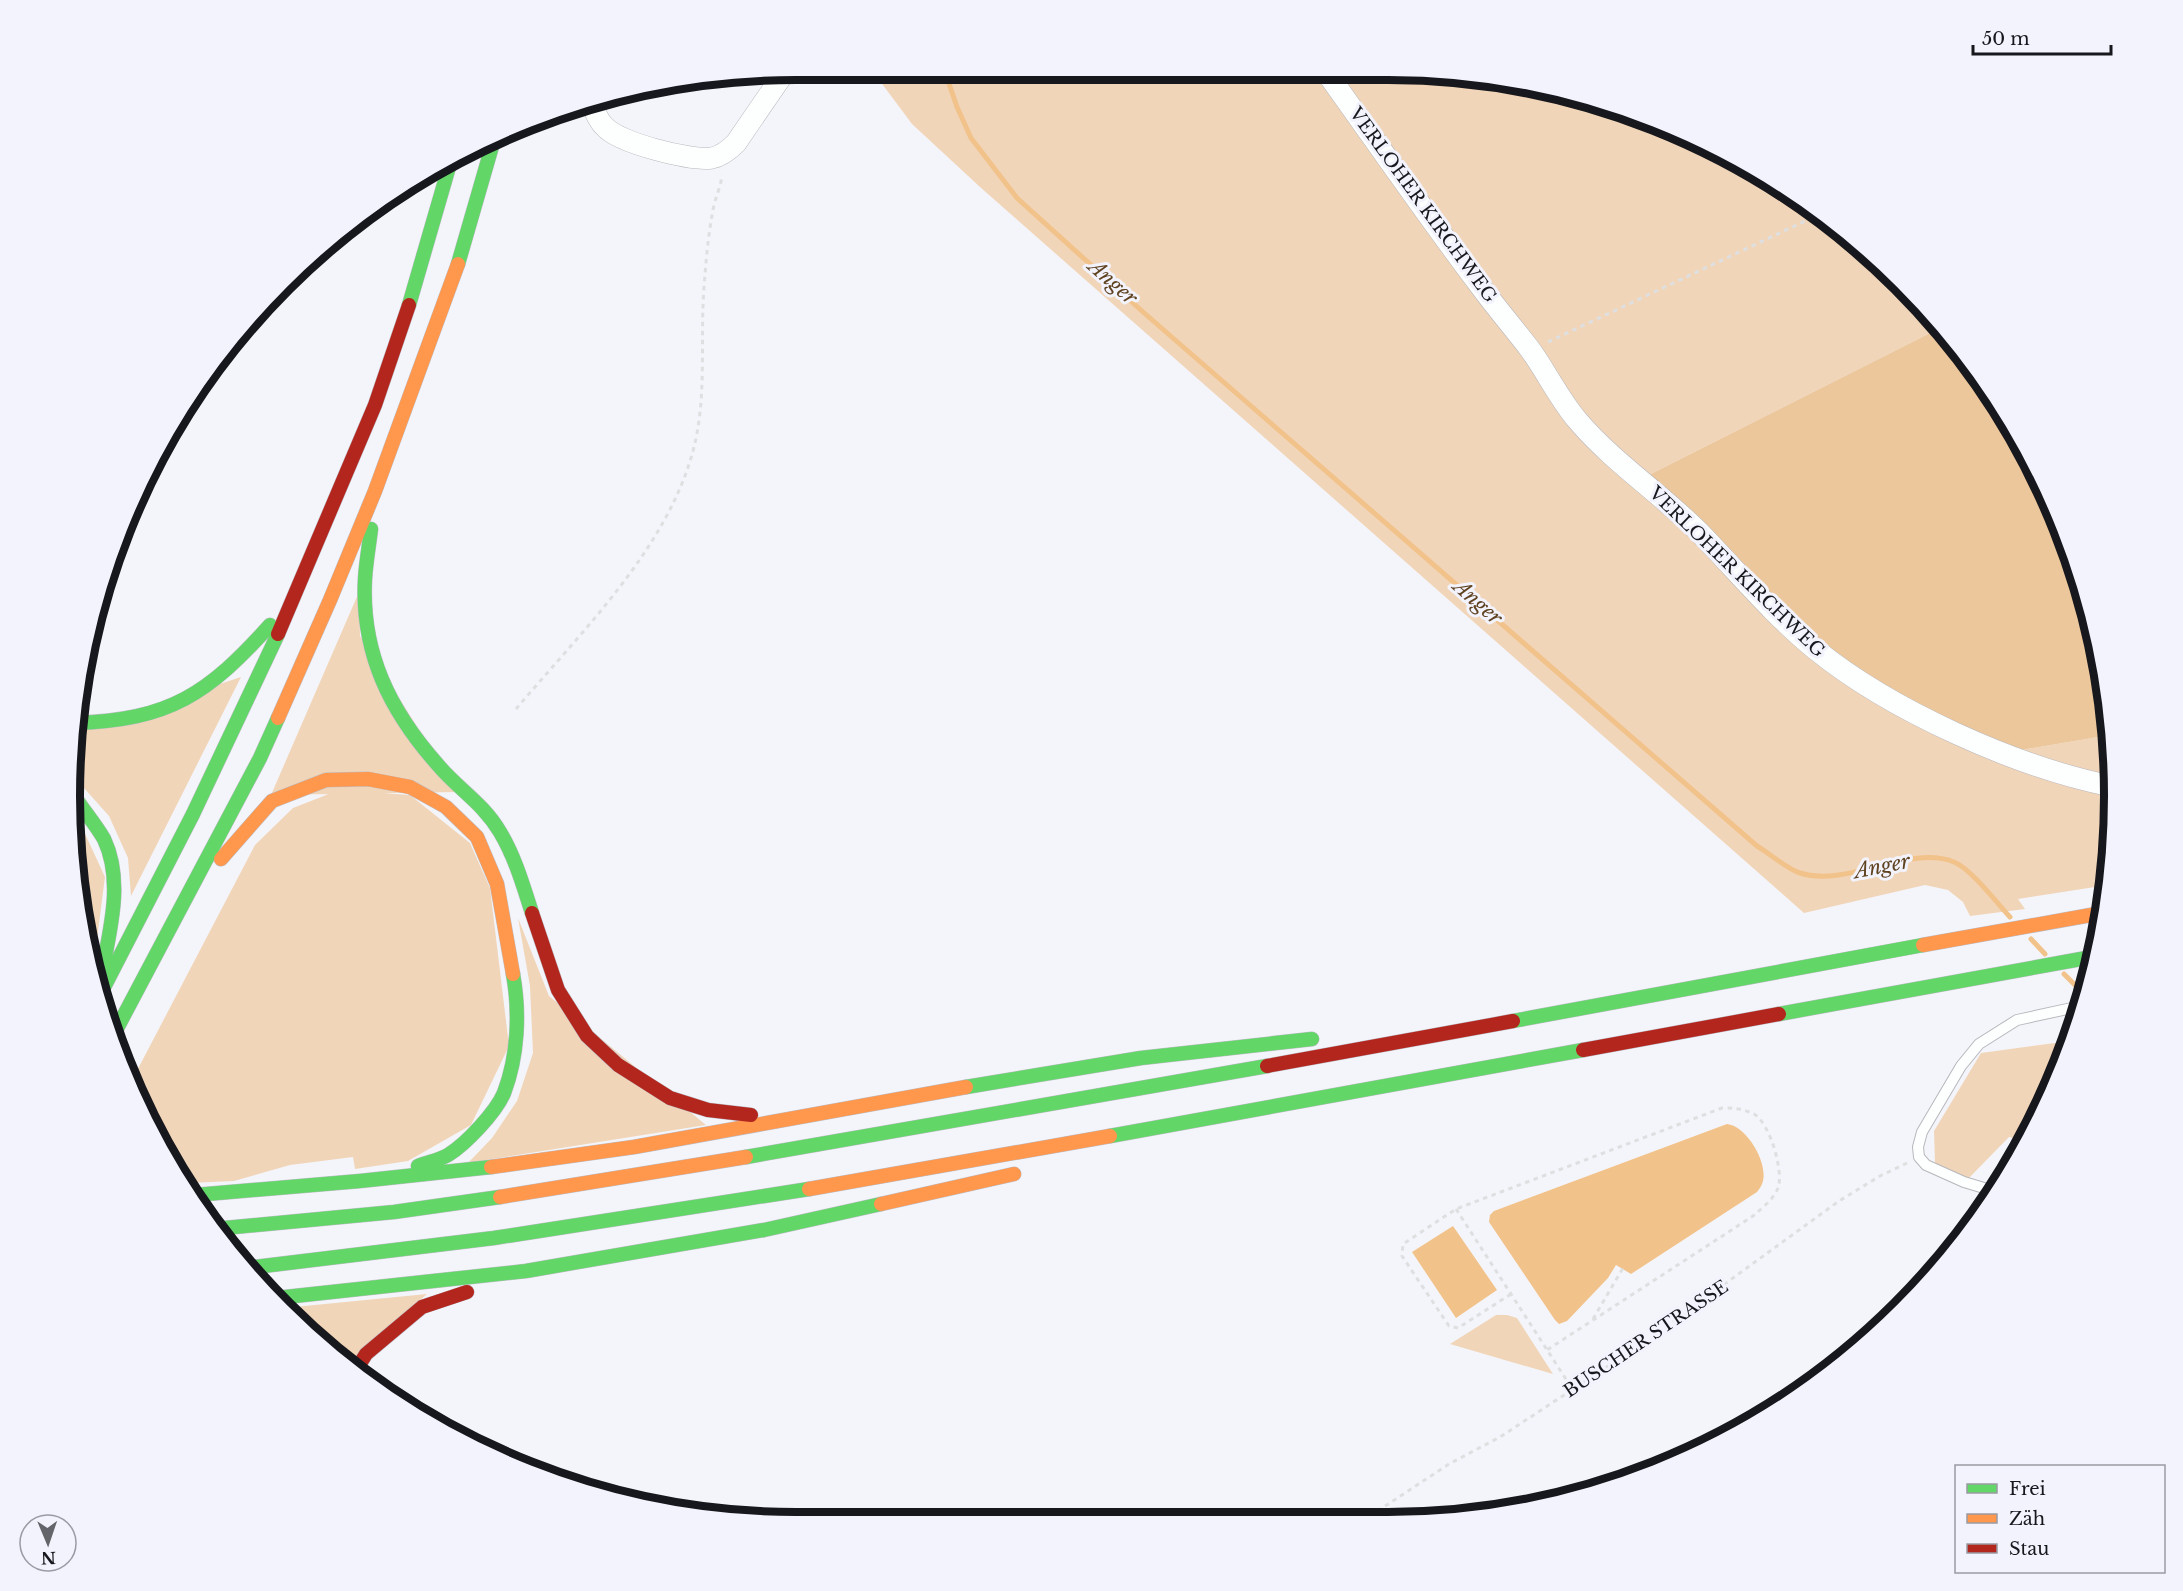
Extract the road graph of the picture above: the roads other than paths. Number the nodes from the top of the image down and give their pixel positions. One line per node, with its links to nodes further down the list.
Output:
1 (779, 80): 3 (street)
2 (1332, 80): 9 (street, VERLOHER KIRCHWEG)
3 (595, 108)
4 (492, 147): 6 (highway)
5 (448, 169): 7 (highway)
6 (375, 491): 12 (highway); 21 (highway)
7 (297, 594): 8 (highway); 15 (highway)
8 (84, 723)
9 (2103, 784)
10 (80, 805): 14 (highway)
11 (2093, 915): 18 (highway)
12 (167, 932): 17 (highway); 25 (highway)
13 (2084, 958): 22 (highway)
14 (102, 971)
15 (105, 985)
16 (2071, 1008): 26 (lane)
17 (117, 1027)
18 (1472, 1027): 19 (highway); 28 (highway)
19 (1354, 1036)
20 (1330, 1037): 21 (highway)
21 (822, 1112): 25 (highway)
22 (1195, 1122): 23 (highway); 29 (highway)
23 (1092, 1153)
24 (1023, 1172): 30 (highway)
25 (320, 1186): 27 (highway)
26 (1986, 1188)
27 (201, 1195)
28 (225, 1228)
29 (256, 1267)
30 (526, 1271): 31 (highway); 32 (highway)
31 (284, 1297)
32 (360, 1364)

